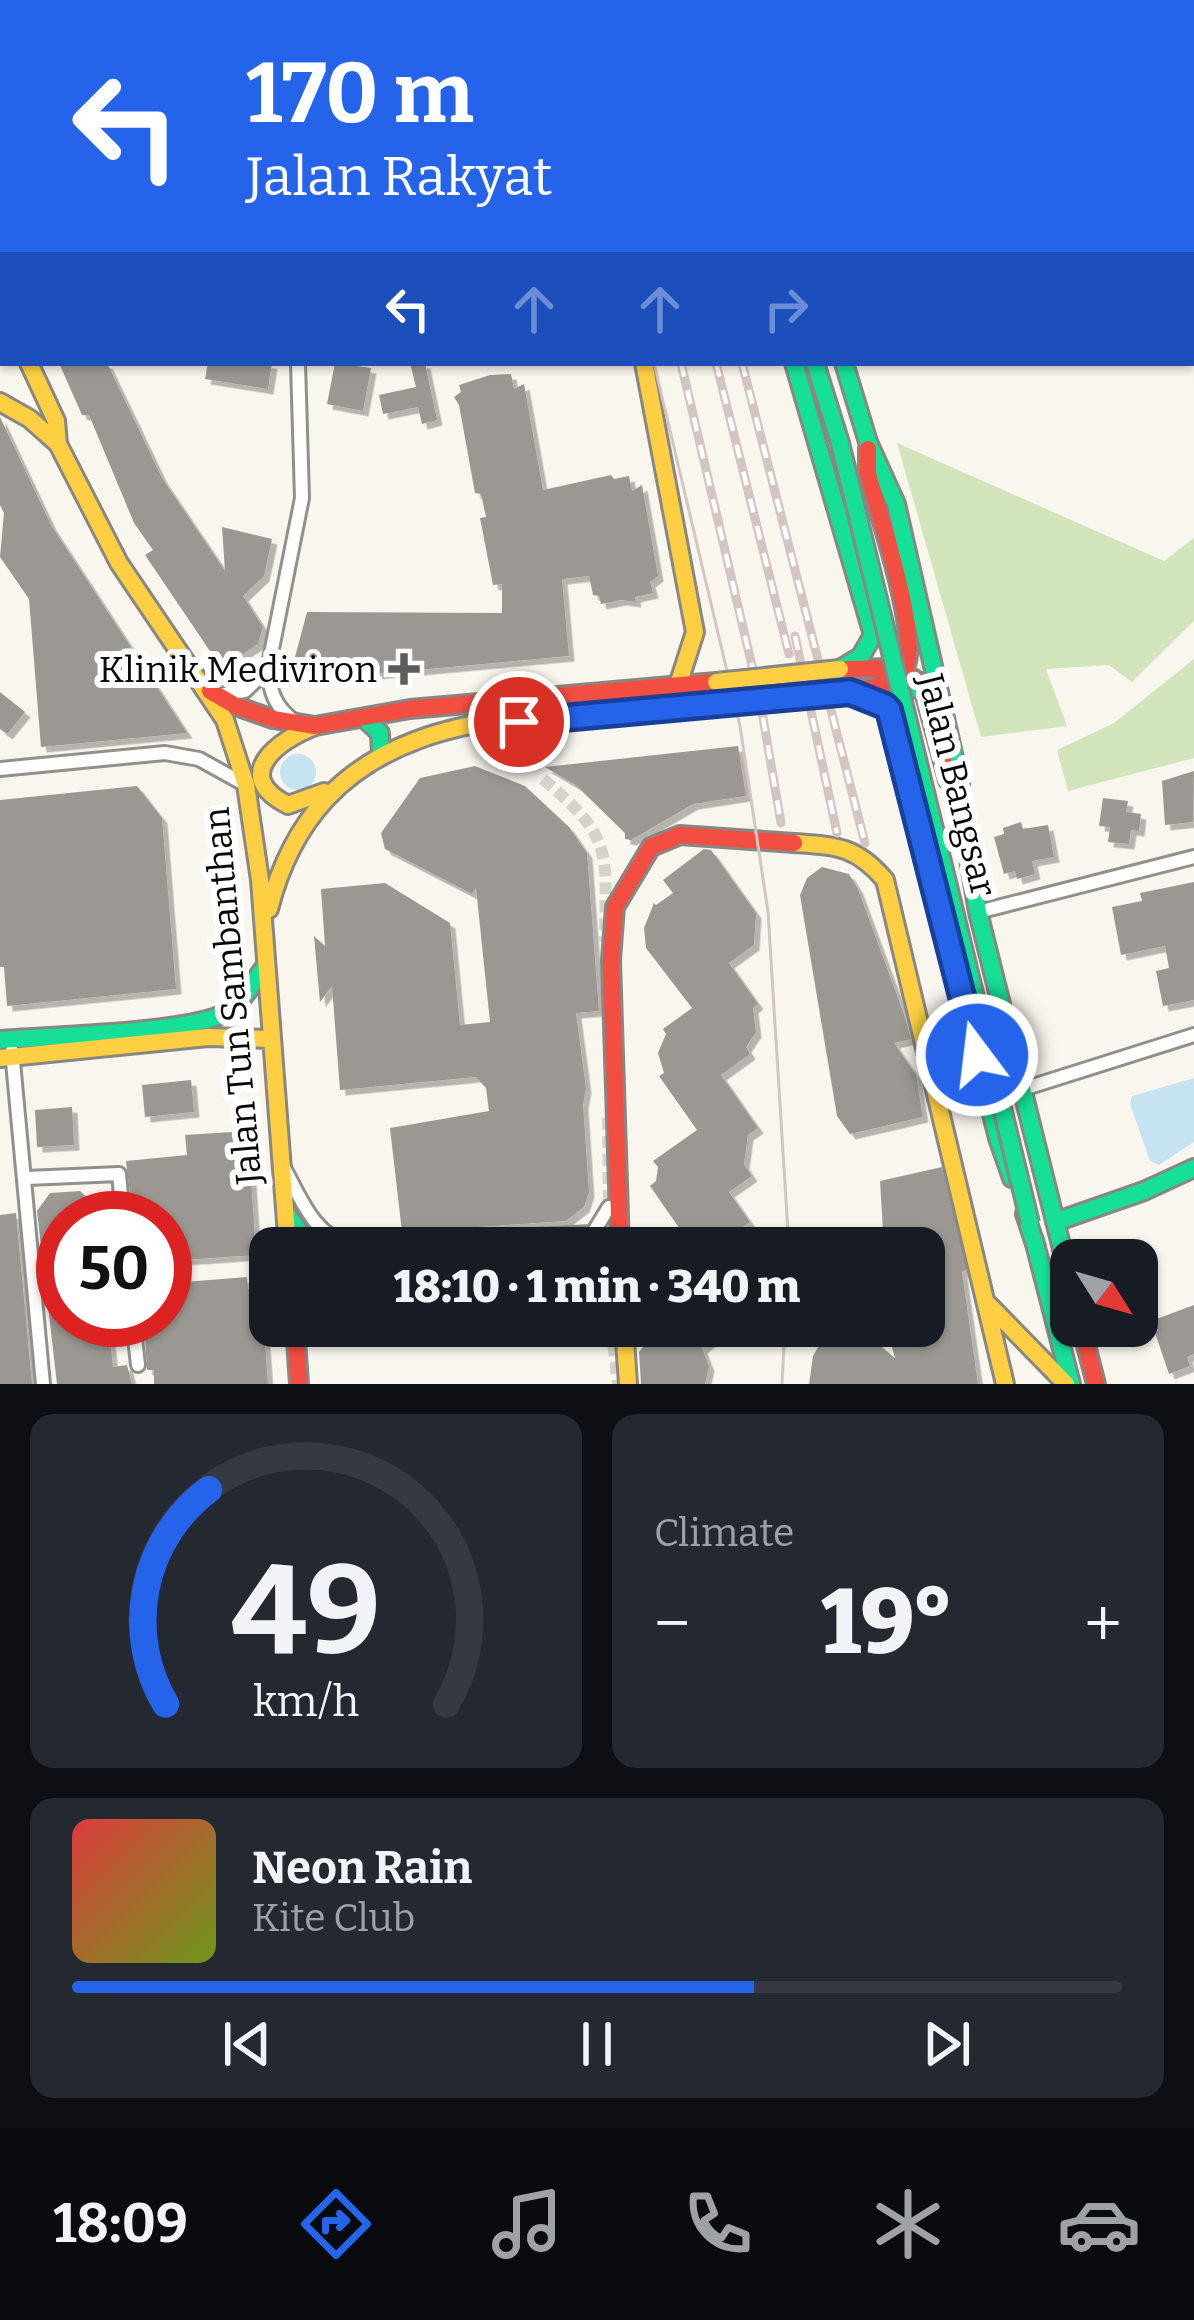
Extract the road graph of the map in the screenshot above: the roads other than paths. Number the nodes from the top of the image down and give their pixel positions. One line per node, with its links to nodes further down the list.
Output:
1 (30, 366): 9 (main road, Jalan Tun Sambanthan)
2 (298, 366): 13 (street)
3 (645, 366): 16 (main road)
4 (795, 366): 11 (main road)
5 (816, 366): 47 (main road, Jalan Bangsar, bridge)
6 (845, 366): 8 (main road, Jalan Bangsar)
7 (0, 402): 9 (main road)
8 (868, 442): 10 (main road); 27 (main road, Jalan Bangsar)
9 (58, 444): 15 (main road, Jalan Tun Sambanthan)
10 (908, 624): 11 (main road); 12 (main road)
11 (873, 635): 14 (main road)
12 (905, 668): 14 (main road); 17 (main road); 18 (main road)
13 (268, 669): 19 (street); 22 (street)
14 (844, 669): 16 (main road, bridge)
15 (200, 684): 19 (main road); 26 (main road, Jalan Tun Sambanthan)
16 (678, 685): 21 (main road)
17 (925, 692): 20 (main road); 27 (main road)
18 (848, 693): 20 (main road); 23 (main road, bridge)
19 (217, 695): 22 (main road)
20 (889, 710): 47 (main road)
21 (364, 718): 22 (main road); 23 (main road)
22 (306, 725): 25 (main road)
23 (381, 754): 25 (main road)
24 (0, 769): 26 (street)
25 (339, 783): 30 (main road)
26 (246, 785): 30 (main road, Jalan Tun Sambanthan)
27 (958, 795): 29 (main road)
28 (1194, 857): 29 (street)
29 (978, 912): 35 (main road)
30 (262, 945): 31 (main road, Jalan Tun Sambanthan)
31 (264, 968): 33 (main road, Jalan Tun Sambanthan); 34 (main road)
32 (1194, 1036): 35 (street)
33 (270, 1039): 34 (main road); 36 (main road, Jalan Tun Sambanthan)
34 (6, 1048): 38 (street)
35 (1020, 1090): 42 (main road)
36 (280, 1162): 40 (street); 41 (main road, Jalan Tun Sambanthan)
37 (1194, 1168): 42 (main road)
38 (27, 1178): 39 (street); 54 (street)
39 (120, 1191)
40 (615, 1210): 45 (main road); 48 (main road)
41 (285, 1211): 43 (main road, Jalan Tun Sambanthan); 44 (main road)
42 (1055, 1222): 46 (main road)
43 (286, 1227)
44 (296, 1227)
45 (614, 1227)
46 (1059, 1239)
47 (1036, 1247): 58 (main road)
48 (989, 1305): 57 (main road); 58 (main road)
49 (136, 1347): 53 (street)
50 (298, 1347): 55 (main road)
51 (625, 1347): 56 (main road)
52 (1086, 1347): 59 (main road)
53 (138, 1365)
54 (43, 1384)
55 (299, 1384)
56 (628, 1384)
57 (1005, 1384)
58 (1069, 1384)
59 (1096, 1384)

